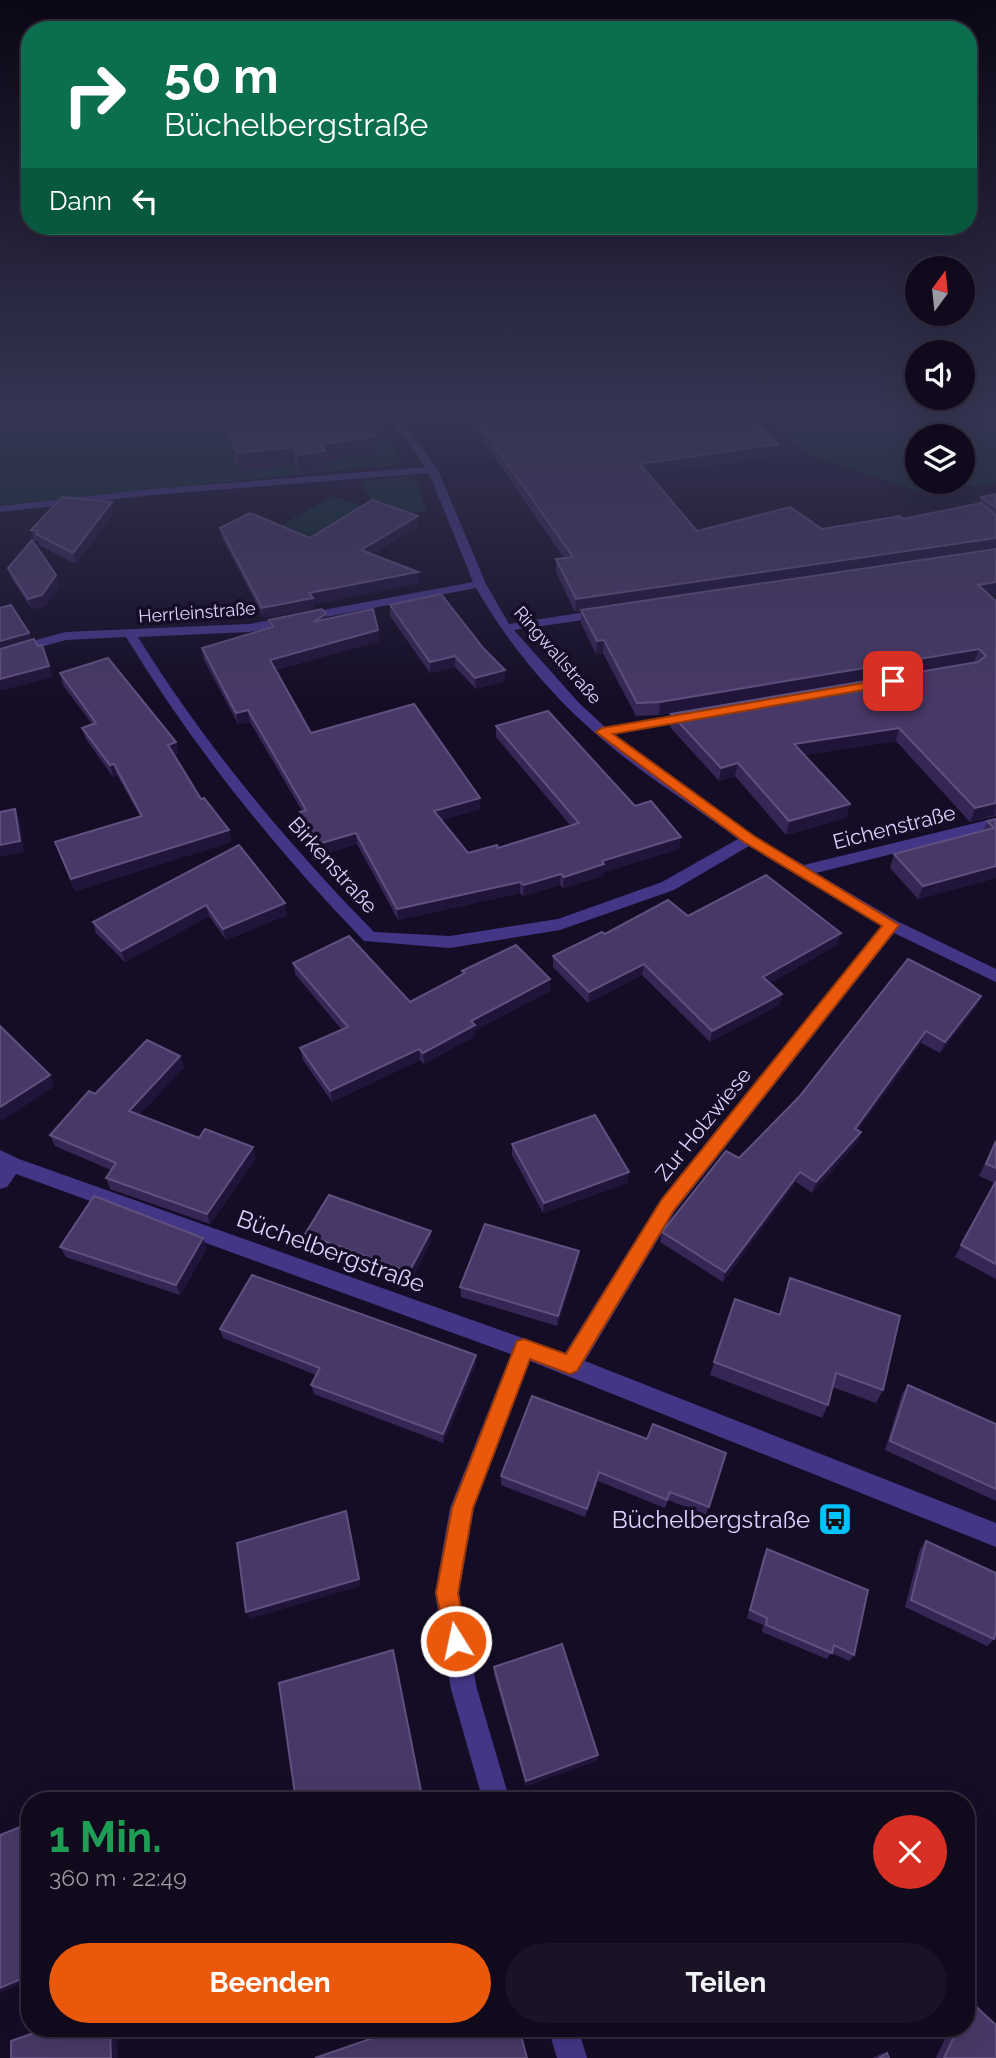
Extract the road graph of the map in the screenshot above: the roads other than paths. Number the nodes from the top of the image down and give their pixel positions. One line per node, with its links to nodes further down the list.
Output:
1 (449, 508): 2 (street, Ringwallstraße)
2 (480, 584): 4 (street, Ringwallstraße); 5 (street, Herrleinstraße)
3 (613, 612): 4 (street)
4 (505, 628): 8 (street, Ringwallstraße)
5 (130, 634): 6 (street, Herrleinstraße); 10 (street, Birkenstraße)
6 (0, 654)
7 (712, 713): 8 (street)
8 (602, 732): 10 (street, Ringwallstraße)
9 (996, 823): 11 (street, Eichenstraße)
10 (749, 839): 11 (street, Ringwallstraße)
11 (802, 871): 12 (street, Ringwallstraße)
12 (891, 925): 13 (street, Ringwallstraße); 16 (street, Zur Holzwiese)
13 (996, 976)
14 (4, 1168): 15 (street, Büchelbergstraße)
15 (524, 1348): 16 (street, Büchelbergstraße); 18 (street)
16 (570, 1365): 17 (street, Büchelbergstraße)
17 (996, 1535)
18 (494, 1792)
19 (566, 2037): 20 (street)
20 (572, 2058)

